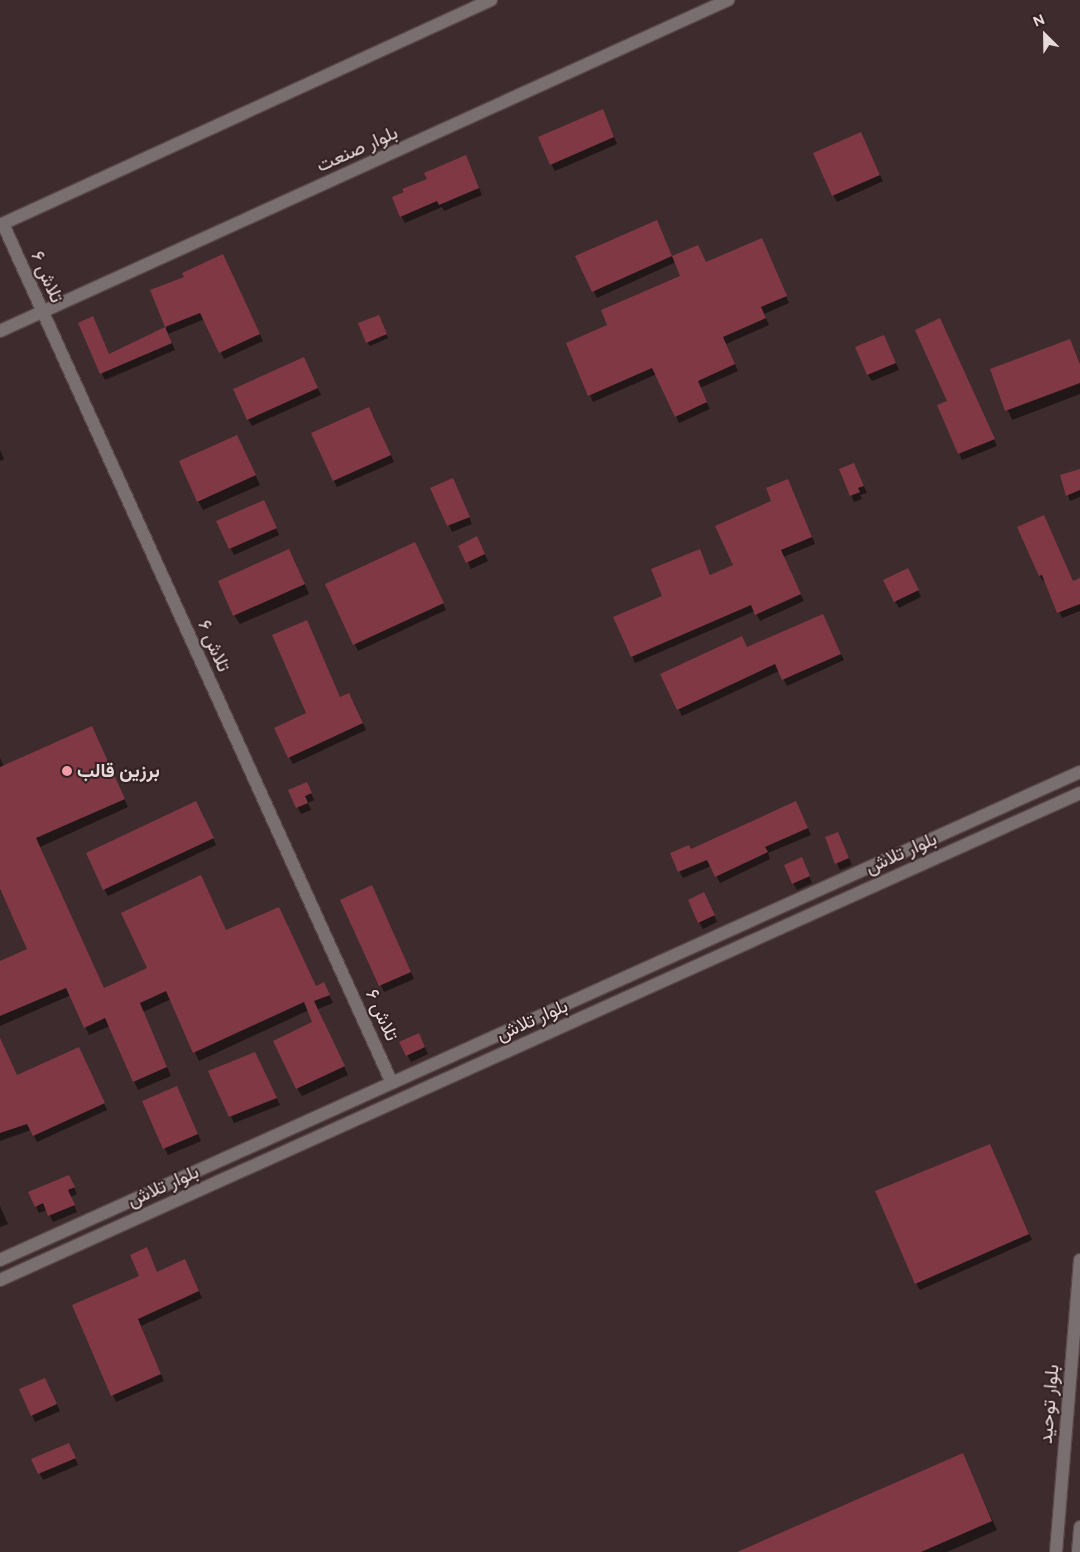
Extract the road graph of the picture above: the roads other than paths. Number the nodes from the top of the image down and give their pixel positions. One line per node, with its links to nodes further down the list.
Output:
1 (491, 0): 3 (street)
2 (728, 0): 4 (street, بلوار صنعت)
3 (1, 224): 4 (street, تلاش ۶)
4 (42, 312): 5 (street, بلوار صنعت); 12 (street, تلاش ۶)
5 (0, 331)
6 (1080, 772): 8 (street, بلوار تلاش)
7 (1080, 793): 9 (street, بلوار تلاش)
8 (682, 952): 9 (street); 10 (street, بلوار تلاش)
9 (689, 969): 11 (street, بلوار تلاش)
10 (602, 990): 11 (street); 12 (street, بلوار تلاش)
11 (609, 1006): 15 (street, بلوار تلاش)
12 (392, 1083): 13 (street, بلوار تلاش)
13 (0, 1260)
14 (1080, 1260): 17 (street, بلوار توحید)
15 (0, 1280)
16 (1080, 1527): 18 (street)
17 (1056, 1552)
18 (1078, 1552)

